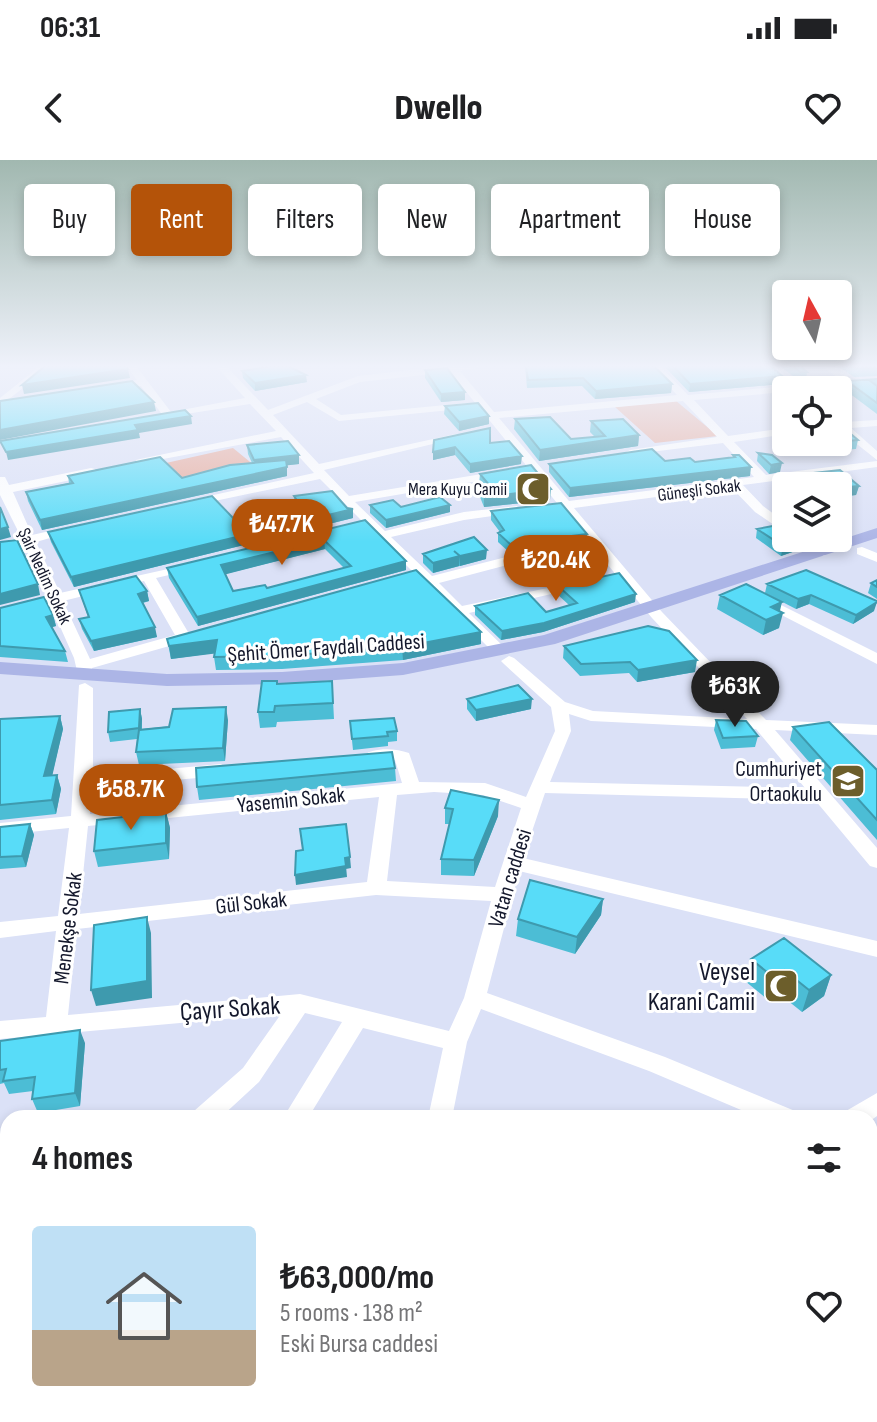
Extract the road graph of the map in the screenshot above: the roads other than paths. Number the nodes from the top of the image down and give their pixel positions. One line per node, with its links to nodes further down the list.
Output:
1 (277, 425): 5 (street)
2 (493, 425): 16 (street)
3 (711, 425): 8 (street)
4 (475, 432): 19 (street)
5 (284, 433): 14 (street); 19 (street)
6 (772, 433): 8 (street)
7 (852, 436): 12 (street)
8 (725, 439): 10 (street); 21 (street)
9 (644, 440): 10 (street)
10 (654, 449): 11 (street)
11 (623, 454)
12 (877, 457)
13 (877, 464): 21 (street, Güneşli Sokak)
14 (129, 465)
15 (552, 466): 16 (street)
16 (538, 468): 17 (street); 26 (street)
17 (524, 470)
18 (98, 471): 23 (street)
19 (319, 472): 24 (street); 25 (street)
20 (510, 472): 24 (street)
21 (765, 481): 22 (street, Güneşli Sokak)
22 (736, 485): 26 (street, Güneşli Sokak); 27 (street)
23 (2, 486): 33 (street, Şair Nedim Sokak)
24 (346, 500): 28 (street)
25 (183, 506)
26 (569, 506): 32 (street, Güneşli Sokak); 35 (street)
27 (772, 519)
28 (368, 522): 30 (street); 32 (street)
29 (90, 526): 33 (street)
30 (353, 526)
31 (877, 533): 37 (main road, Şehit Ömer Faydalı Caddesi)
32 (383, 535): 41 (street)
33 (28, 540): 34 (street); 43 (street, Şair Nedim Sokak)
34 (0, 546)
35 (603, 548): 40 (street); 41 (street)
36 (872, 551): 42 (main road, Şehit Ömer Faydalı Caddesi)
37 (819, 553): 44 (main road, Şehit Ömer Faydalı Caddesi)
38 (205, 562): 39 (street)
39 (148, 576): 43 (street); 50 (street)
40 (608, 576): 44 (street); 45 (street)
41 (420, 577): 45 (street)
42 (742, 589): 44 (main road, Şehit Ömer Faydalı Caddesi); 48 (street)
43 (55, 599): 46 (street); 50 (street, Şair Nedim Sokak)
44 (653, 610): 47 (main road, Şehit Ömer Faydalı Caddesi); 54 (street)
45 (459, 611): 47 (street)
46 (0, 612)
47 (505, 656): 50 (main road, Şehit Ömer Faydalı Caddesi); 52 (street)
48 (877, 659)
49 (0, 668): 50 (main road, Şehit Ömer Faydalı Caddesi)
50 (85, 676): 51 (main road, Şehit Ömer Faydalı Caddesi); 59 (street, Menekşe Sokak)
51 (0, 681)
52 (559, 705): 53 (street); 56 (street)
53 (591, 716): 54 (street); 56 (street)
54 (760, 723): 55 (street); 62 (street)
55 (877, 730)
56 (563, 731): 63 (street, Vatan caddesi)
57 (347, 759): 60 (street)
58 (239, 768): 59 (street)
59 (84, 782): 64 (street, Menekşe Sokak)
60 (412, 787): 61 (street, Yasemin Sokak); 63 (street, Yasemin Sokak)
61 (389, 789): 64 (street, Yasemin Sokak); 68 (street)
62 (819, 794): 63 (street, Yasemin Sokak); 66 (street)
63 (535, 796): 67 (street, Vatan caddesi)
64 (79, 821): 65 (street, Yasemin Sokak); 70 (street, Menekşe Sokak)
65 (0, 829)
66 (877, 861)
67 (512, 862): 69 (street, Vatan caddesi); 72 (street)
68 (376, 888): 69 (street, Gül Sokak); 70 (street, Gül Sokak)
69 (503, 894): 73 (street, Vatan caddesi)
70 (69, 923): 71 (street, Gül Sokak); 76 (street, Menekşe Sokak)
71 (0, 930)
72 (877, 949)
73 (475, 998): 78 (street, Vatan caddesi); 82 (street)
74 (300, 1003): 75 (street, Çayır Sokak); 76 (street, Çayır Sokak); 79 (street)
75 (358, 1016): 78 (street, Çayır Sokak); 80 (street)
76 (56, 1024): 77 (street, Çayır Sokak)
77 (0, 1030)
78 (456, 1042): 81 (street, Vatan caddesi)
79 (212, 1110)
80 (300, 1110)
81 (442, 1110)
82 (767, 1110)

